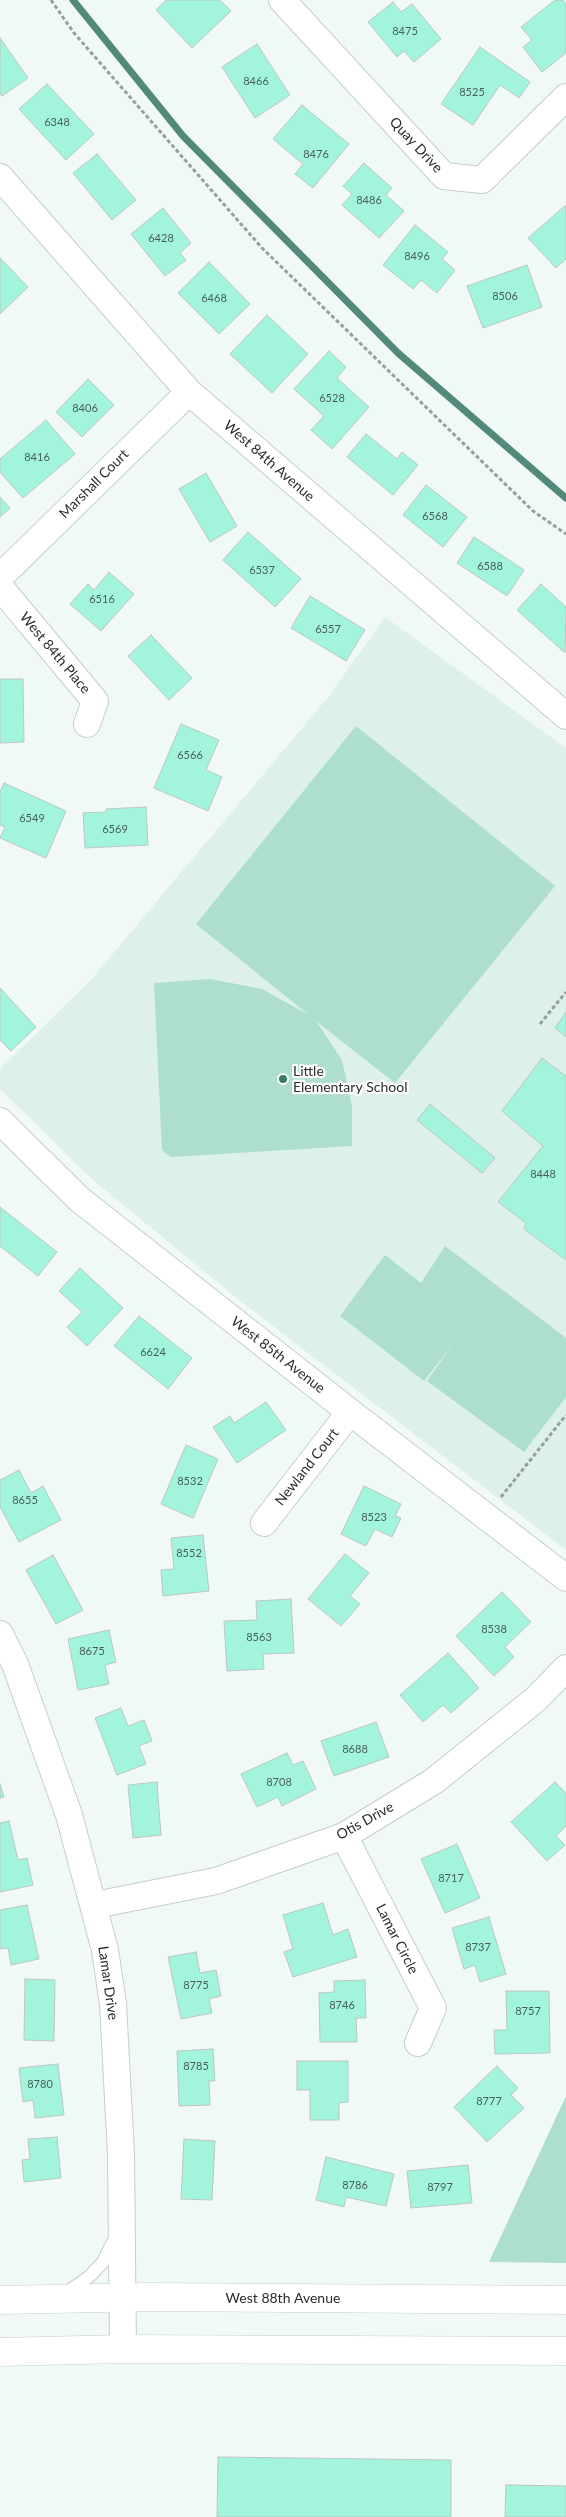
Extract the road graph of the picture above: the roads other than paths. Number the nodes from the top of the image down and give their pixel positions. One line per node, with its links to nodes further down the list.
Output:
1 (282, 0): 2 (street, Quay Drive)
2 (566, 97)
3 (0, 177): 4 (street, West 84th Avenue)
4 (188, 392): 5 (street, Marshall Court); 7 (street, West 84th Avenue)
5 (0, 577)
6 (0, 587): 8 (street, West 84th Place)
7 (566, 716)
8 (87, 724)
9 (0, 1121): 10 (street, West 85th Avenue)
10 (350, 1412): 11 (street, Newland Court); 12 (street, West 85th Avenue)
11 (264, 1523)
12 (566, 1578)
13 (0, 1634): 16 (street, Lamar Drive)
14 (566, 1668): 15 (street, Otis Drive)
15 (344, 1836): 16 (street, Otis Drive); 17 (street, Lamar Circle)
16 (95, 1905): 18 (street, Lamar Drive)
17 (418, 2043)
18 (122, 2222): 19 (street, Lamar Drive); 20 (lane)
19 (124, 2297): 20 (main road, West 88th Avenue); 22 (main road, West 88th Avenue); 23 (street, Lamar Drive)
20 (58, 2298): 21 (main road, West 88th Avenue)
21 (0, 2300)
22 (566, 2300)
23 (123, 2349): 24 (main road); 25 (main road)
24 (0, 2352)
25 (566, 2352)

